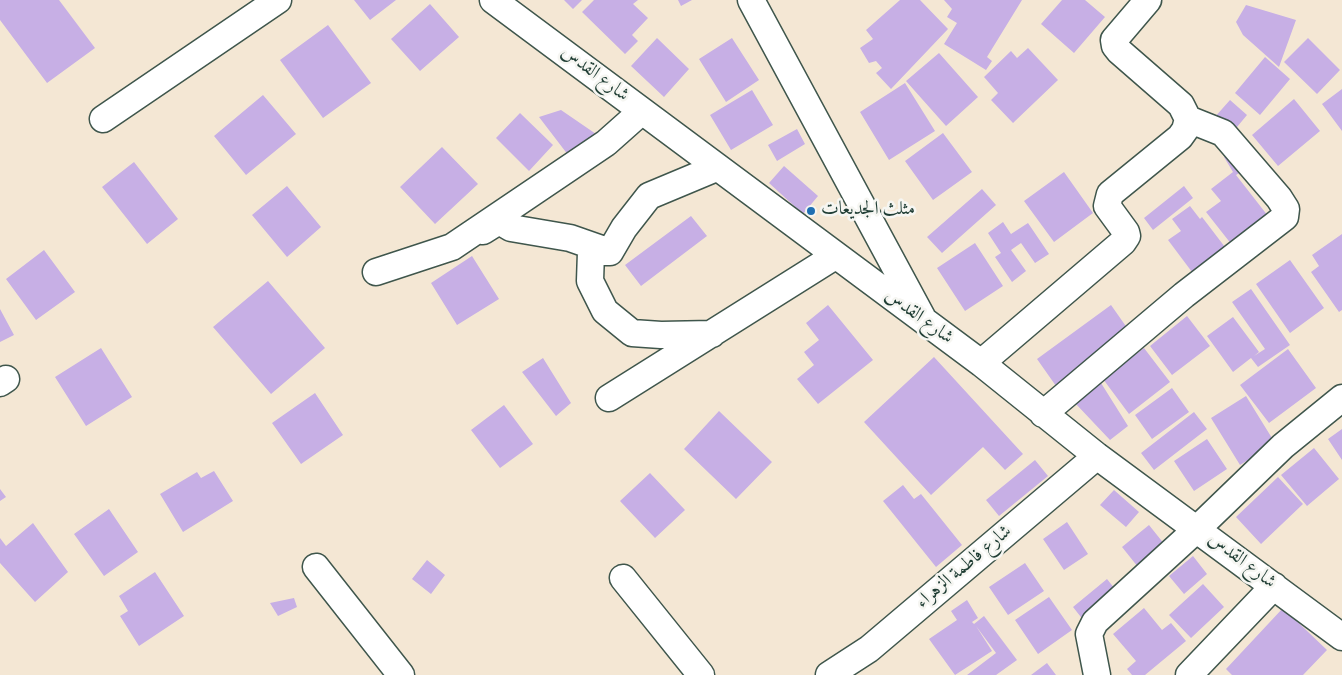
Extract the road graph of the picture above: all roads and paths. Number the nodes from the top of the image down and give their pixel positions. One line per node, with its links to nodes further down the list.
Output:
1 (278, 0): 7 (street)
2 (493, 0): 5 (street, شارع القدس)
3 (751, 0): 13 (street)
4 (1148, 0): 6 (street)
5 (642, 111): 8 (street, شارع القدس); 9 (street)
6 (1188, 119): 15 (street); 18 (street)
7 (103, 120)
8 (716, 168): 10 (street); 11 (street, شارع القدس)
9 (452, 247): 10 (street); 12 (street)
10 (610, 252): 14 (street)
11 (835, 256): 13 (street, شارع القدس); 14 (street)
12 (376, 272)
13 (926, 324): 15 (street, شارع القدس)
14 (712, 334): 16 (street)
15 (980, 363): 18 (street, شارع القدس)
16 (609, 398)
17 (1342, 398): 20 (street)
18 (1043, 414): 19 (street, شارع القدس)
19 (1097, 456): 20 (street, شارع القدس); 27 (street, شارع فاطمة الزهراء)
20 (1197, 529): 23 (street, شارع القدس); 28 (street)
21 (316, 567): 25 (street)
22 (623, 578): 26 (street)
23 (1274, 586): 24 (street, شارع القدس); 29 (street)
24 (1342, 637)
25 (402, 675)
26 (701, 675)
27 (830, 675)
28 (1097, 675)
29 (1189, 675)

